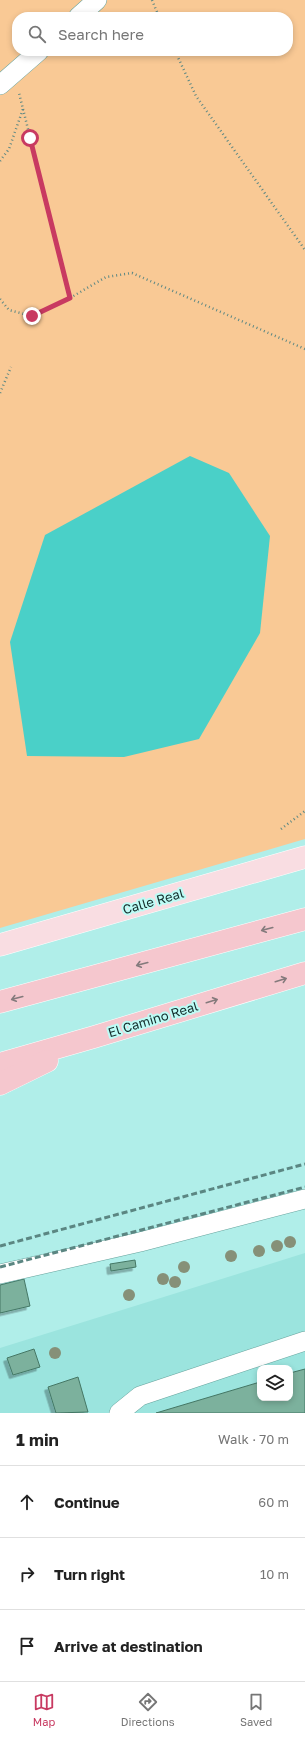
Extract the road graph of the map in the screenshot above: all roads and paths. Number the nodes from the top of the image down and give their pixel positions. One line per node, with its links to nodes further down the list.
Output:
1 (97, 0): 3 (lane)
2 (152, 0): 4 (path)
3 (84, 12)
4 (157, 12)
5 (33, 56): 7 (lane)
6 (177, 56): 10 (path)
7 (7, 79): 8 (path)
8 (23, 109): 9 (path); 11 (path)
9 (0, 161)
10 (305, 250)
11 (70, 298): 12 (path); 13 (path)
12 (0, 299)
13 (305, 349)
14 (11, 367): 15 (path)
15 (0, 393)
16 (305, 811): 17 (path)
17 (280, 828)
18 (305, 857): 20 (main road, Calle Real)
19 (305, 919): 22 (highway, one-way to 22)
20 (0, 945)
21 (305, 973): 23 (highway, El Camino Real, one-way to 21)
22 (0, 1002)
23 (94, 1037): 24 (highway, El Camino Real); 25 (highway)
24 (0, 1064)
25 (0, 1084)
26 (305, 1199): 27 (lane)
27 (0, 1274)
28 (305, 1341): 29 (lane)
29 (119, 1413)

